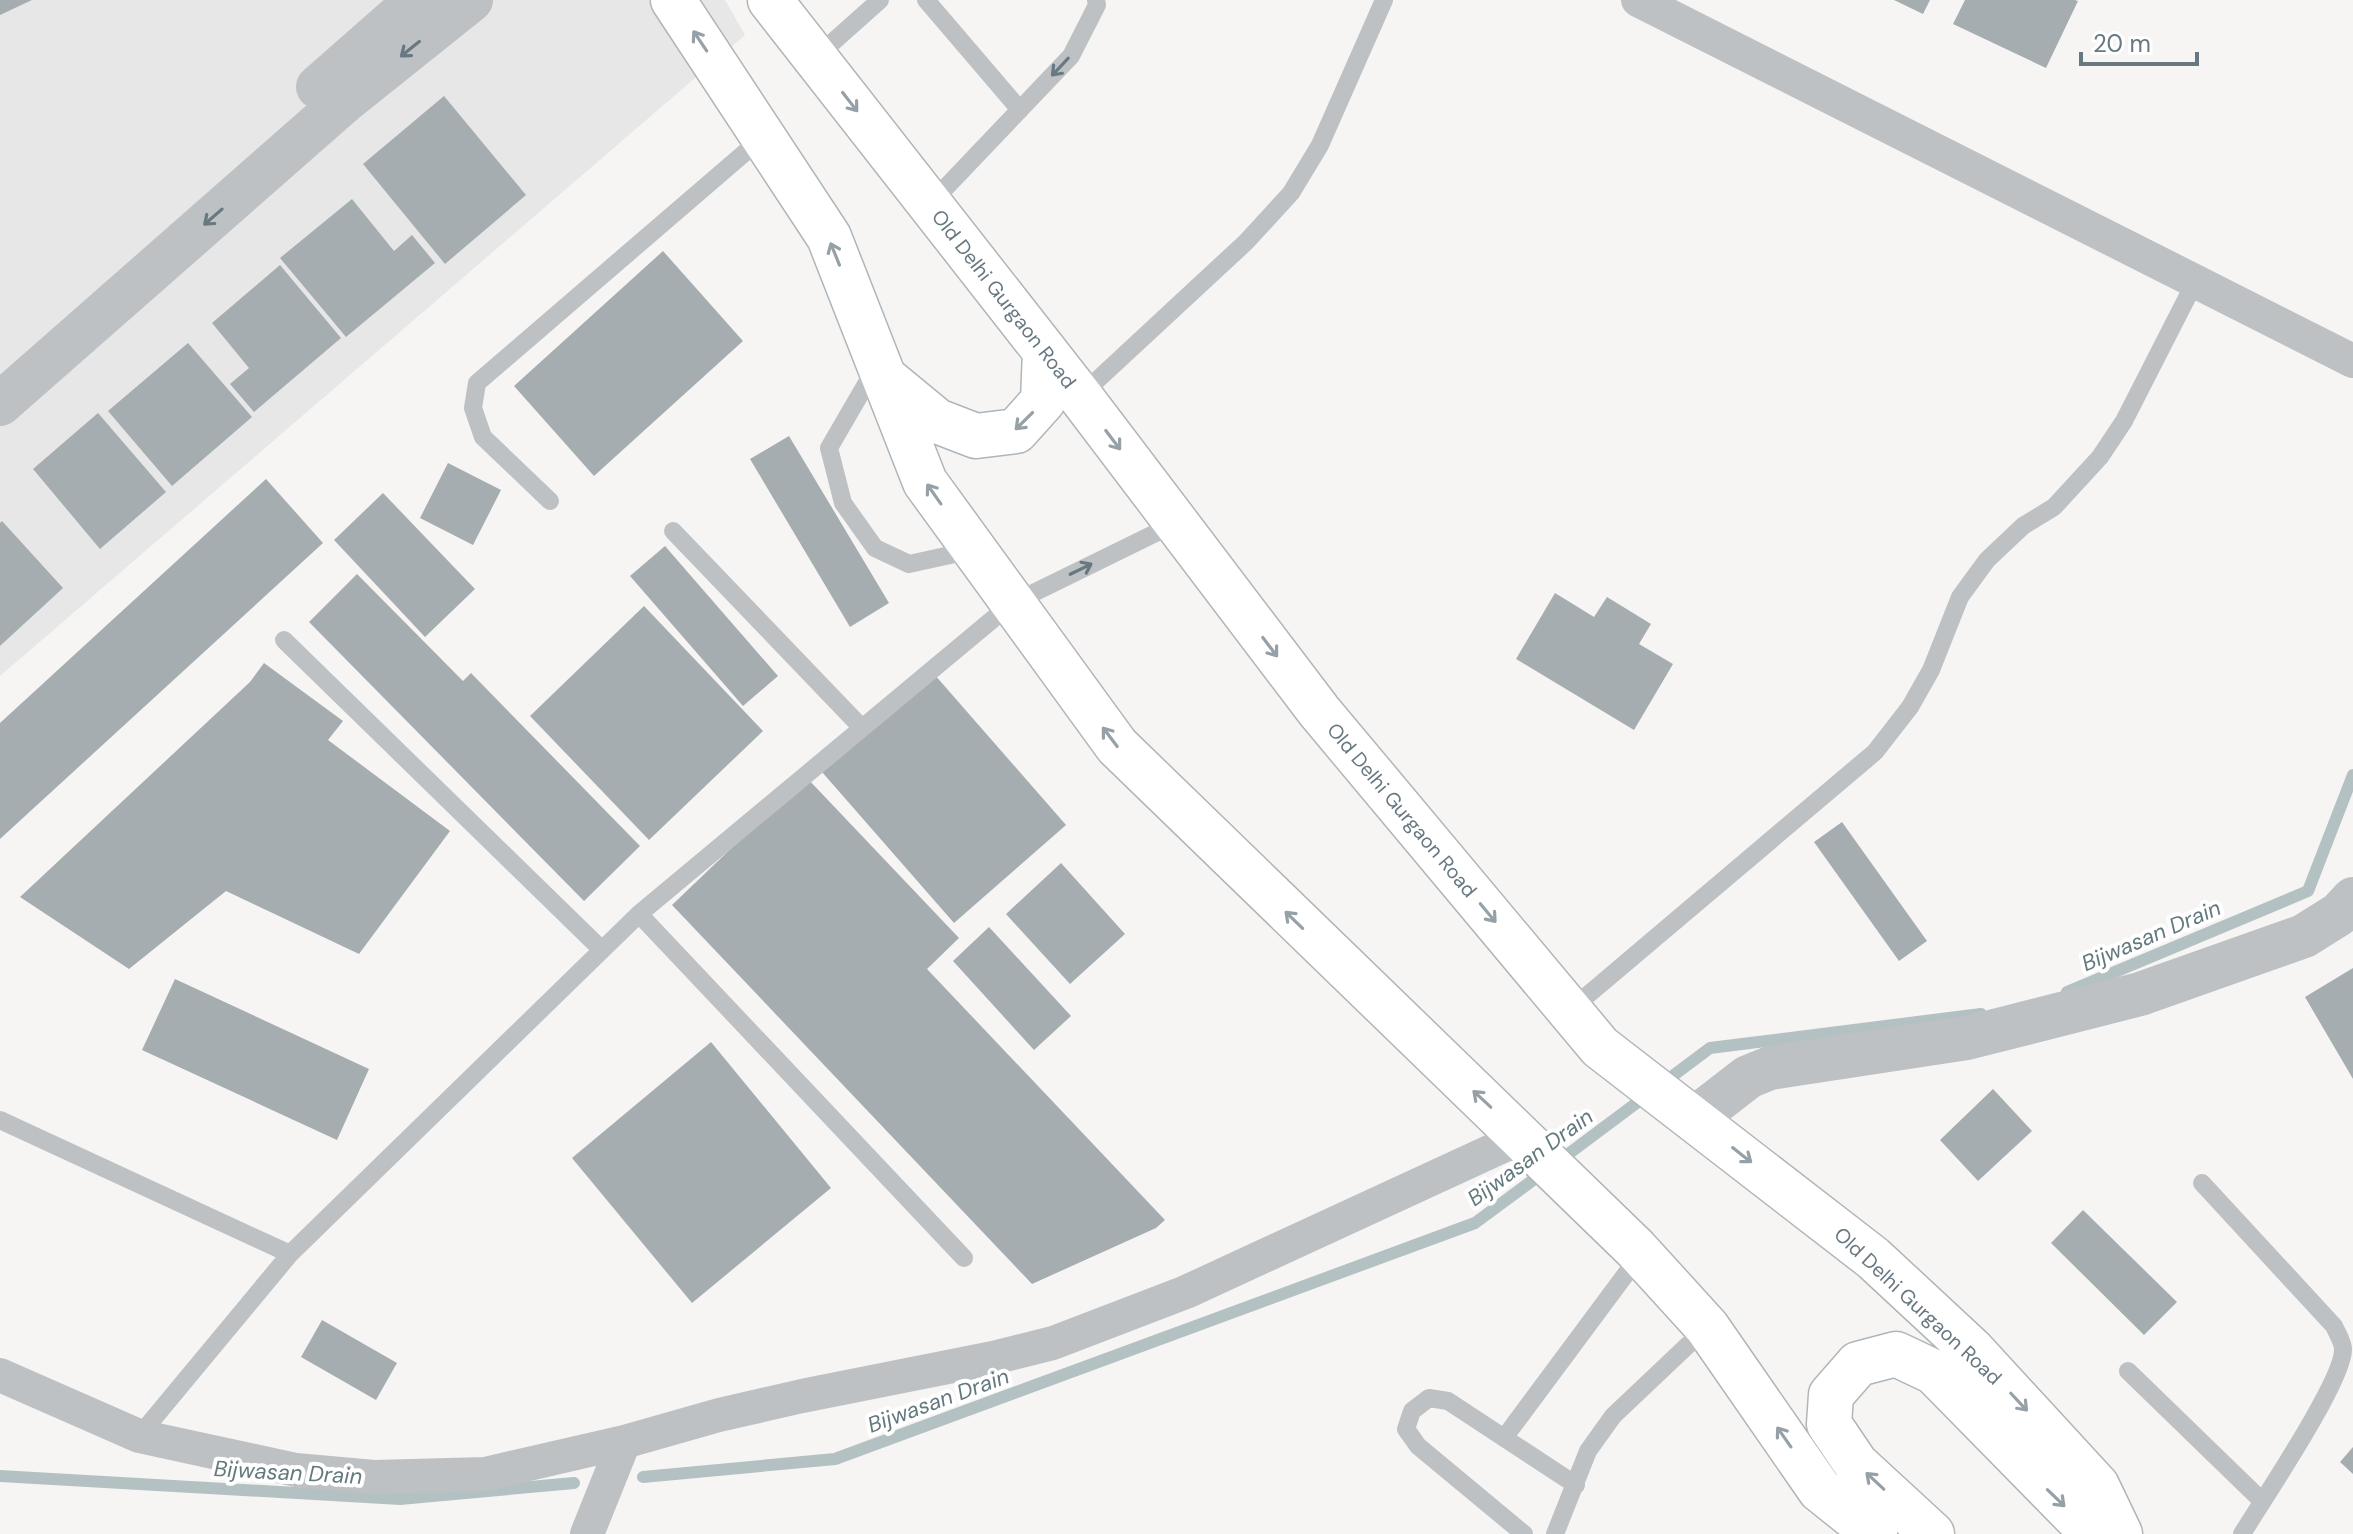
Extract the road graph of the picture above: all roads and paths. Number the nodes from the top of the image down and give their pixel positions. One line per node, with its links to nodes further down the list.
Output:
1 (417, 0): 17 (street)
2 (471, 0): 20 (street, one-way to 20)
3 (673, 0): 12 (main road, one-way to 3)
4 (880, 0): 10 (lane)
5 (926, 0): 11 (lane)
6 (1096, 0): 11 (lane, one-way to 11)
7 (1384, 0): 19 (lane)
8 (1638, 0): 14 (street)
9 (784, 6): 10 (main road, Old Delhi Gurgaon Road)
10 (815, 58): 13 (main road, Old Delhi Gurgaon Road, one-way to 13)
11 (1020, 110): 13 (lane)
12 (763, 137): 18 (main road, one-way to 12); 21 (lane)
13 (930, 204): 15 (main road, Old Delhi Gurgaon Road)
14 (2195, 282): 16 (street); 31 (lane)
15 (1045, 351): 18 (main road, one-way to 18); 19 (main road, Old Delhi Gurgaon Road)
16 (2353, 361)
17 (0, 365)
18 (881, 370): 24 (main road, one-way to 18); 24 (lane)
19 (1080, 396): 22 (main road, Old Delhi Gurgaon Road, one-way to 22)
20 (0, 404)
21 (550, 501)
22 (1176, 523): 25 (lane, one-way to 22); 31 (main road, Old Delhi Gurgaon Road, one-way to 31)
23 (673, 531): 27 (lane)
24 (973, 550): 25 (main road)
25 (1011, 604): 27 (lane); 34 (main road, one-way to 25)
26 (284, 640): 30 (lane)
27 (862, 728): 29 (lane)
28 (2353, 899): 32 (street)
29 (639, 914): 30 (lane); 38 (lane)
30 (602, 950): 36 (lane)
31 (1570, 1010): 32 (main road, Old Delhi Gurgaon Road)
32 (1687, 1114): 53 (main road, Old Delhi Gurgaon Road, one-way to 53)
33 (0, 1120): 36 (lane)
34 (1530, 1145): 37 (main road); 44 (street)
35 (2202, 1183): 46 (lane)
36 (290, 1254): 42 (lane)
37 (1640, 1255): 39 (main road); 43 (lane)
38 (964, 1258)
39 (1707, 1327): 45 (lane); 50 (main road, one-way to 39)
40 (2128, 1371): 46 (lane)
41 (0, 1375): 42 (street)
42 (139, 1436): 44 (street)
43 (1504, 1438): 45 (lane); 48 (lane)
44 (624, 1442): 47 (street)
45 (1576, 1485): 49 (lane)
46 (2262, 1501): 54 (lane)
47 (587, 1534)
48 (1524, 1534)
49 (1555, 1534)
50 (1875, 1534)
51 (1932, 1534): 52 (main road, one-way to 52)
52 (2093, 1534)
53 (2120, 1534)
54 (2242, 1534)

